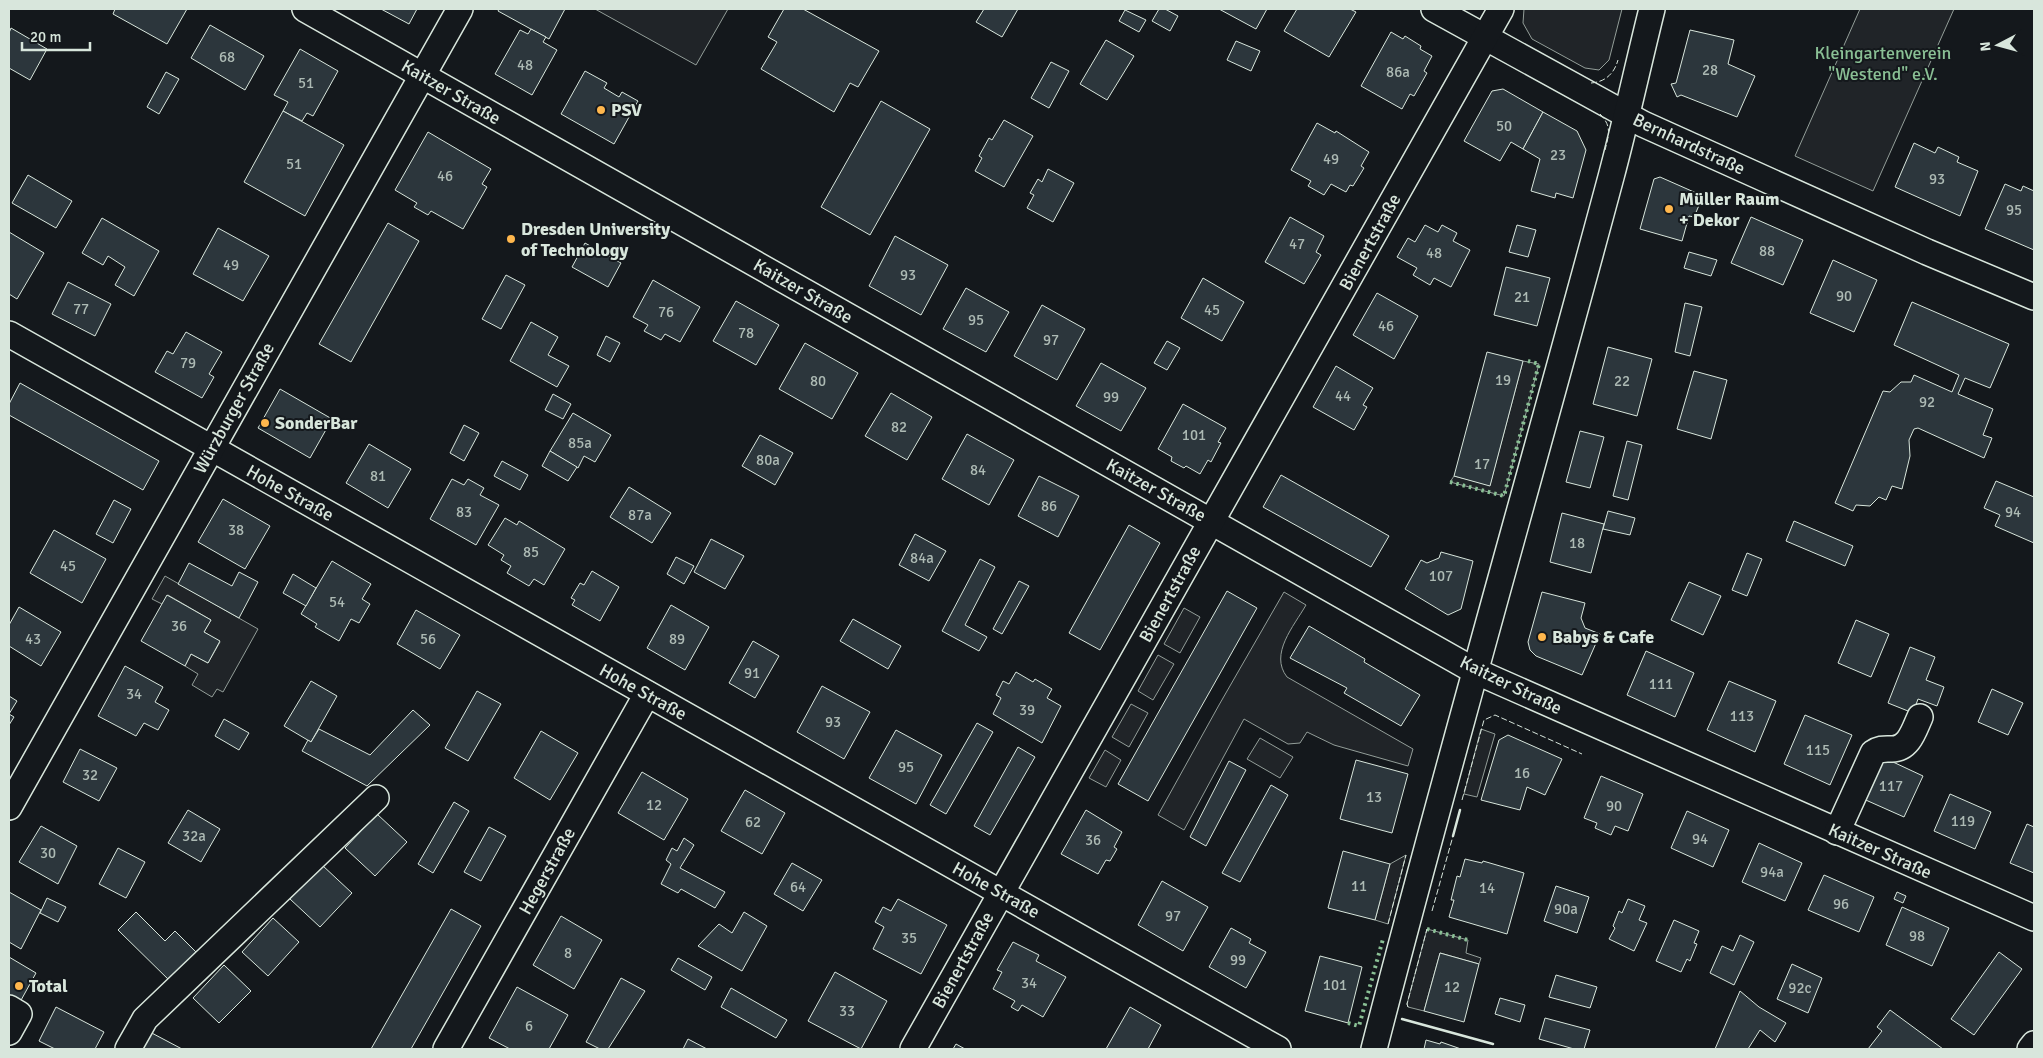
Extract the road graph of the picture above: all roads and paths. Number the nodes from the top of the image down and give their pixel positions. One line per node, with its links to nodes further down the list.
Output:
1 (304, 9): 7 (street, Kaitzer Straße)
2 (460, 9): 7 (street, Würzburger Straße)
3 (1434, 9): 6 (street, Bernhardstraße)
4 (1502, 9): 6 (street, Bienertstraße)
5 (1652, 9): 8 (street)
6 (1486, 38): 8 (street, Bernhardstraße); 12 (street, Bienertstraße)
7 (422, 75): 11 (street, Würzburger Straße); 12 (street, Kaitzer Straße)
8 (1626, 115): 9 (street, Bernhardstraße); 13 (street)
9 (2034, 298)
10 (9, 334): 11 (street, Hohe Straße)
11 (212, 449): 14 (street, Hohe Straße); 17 (street, Würzburger Straße)
12 (1212, 522): 13 (street, Kaitzer Straße); 19 (street, Bienertstraße)
13 (1476, 672): 18 (street, Kaitzer Straße); 28 (street)
14 (647, 694): 19 (street, Hohe Straße); 25 (street, Hegerstraße)
15 (1920, 717): 18 (street)
16 (376, 798): 24 (street)
17 (9, 807)
18 (1837, 832): 20 (street, Kaitzer Straße)
19 (1001, 893): 26 (street, Bienertstraße); 27 (street, Hohe Straße)
20 (2034, 918)
21 (9, 1008): 22 (street)
22 (9, 1032)
23 (2034, 1044): 29 (street)
24 (128, 1049)
25 (446, 1049)
26 (913, 1049)
27 (1278, 1049)
28 (1374, 1049)
29 (2030, 1049)

